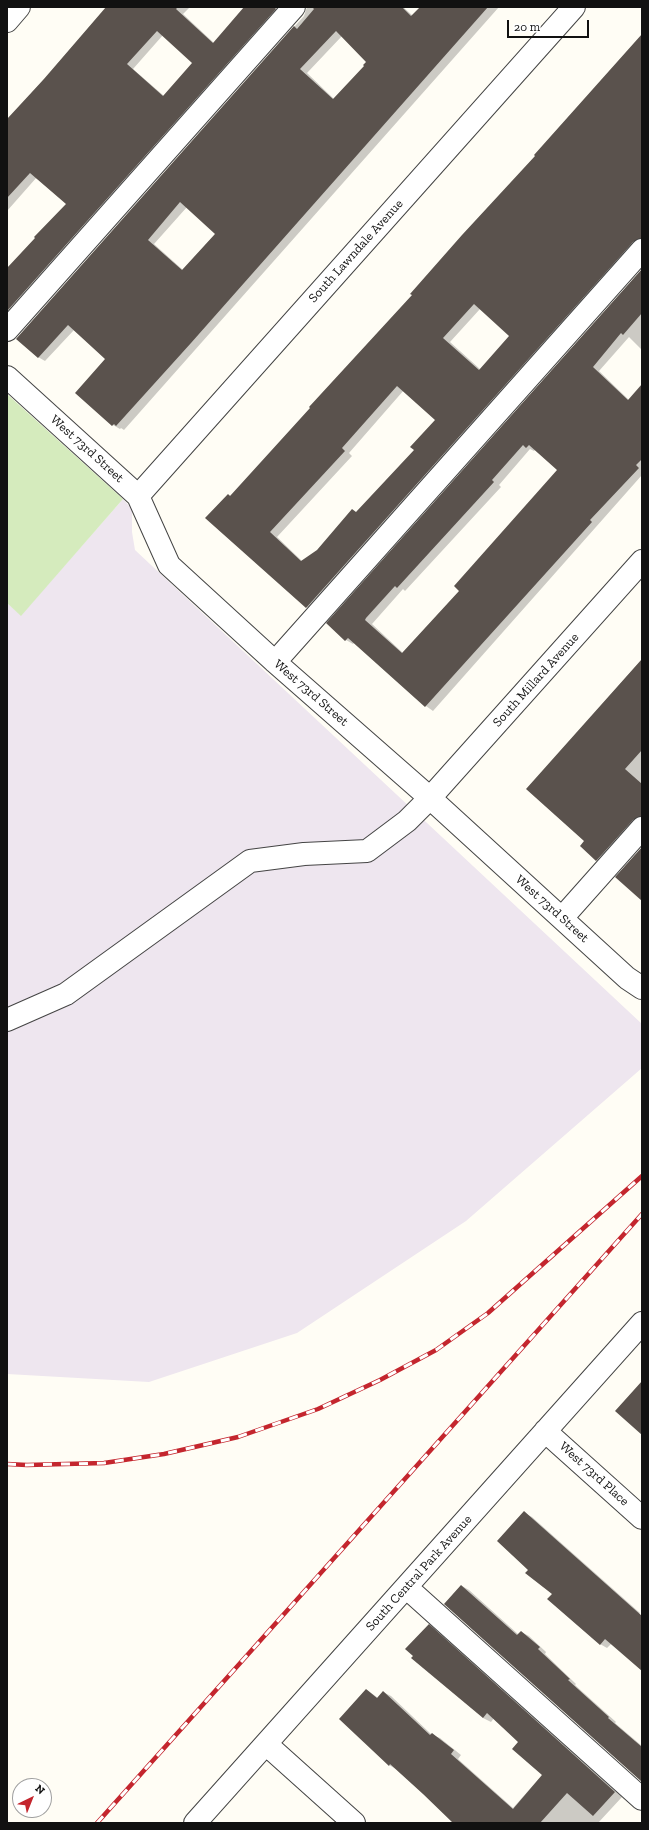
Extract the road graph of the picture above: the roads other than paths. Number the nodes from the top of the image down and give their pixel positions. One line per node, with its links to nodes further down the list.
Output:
1 (19, 7): 4 (street)
2 (294, 7): 6 (street)
3 (574, 7): 8 (street, South Lawndale Avenue)
4 (7, 21)
5 (642, 250): 10 (street)
6 (7, 330)
7 (7, 377): 8 (street, West 73rd Street)
8 (138, 496): 10 (street, West 73rd Street)
9 (642, 561): 11 (street, South Millard Avenue)
10 (275, 662): 11 (street, West 73rd Street)
11 (430, 798): 13 (street, West 73rd Street); 15 (street, South Millard Avenue)
12 (642, 828): 13 (street)
13 (562, 918): 14 (street, West 73rd Street)
14 (642, 988)
15 (7, 1020)
16 (642, 1323): 17 (street, South Central Park Avenue)
17 (545, 1431): 18 (street, West 73rd Place); 19 (street, South Central Park Avenue)
18 (642, 1518)
19 (406, 1587): 20 (street, South Central Park Avenue); 21 (street)
20 (266, 1744): 22 (street, South Central Park Avenue); 23 (street)
21 (642, 1800)
22 (195, 1823)
23 (354, 1823)

